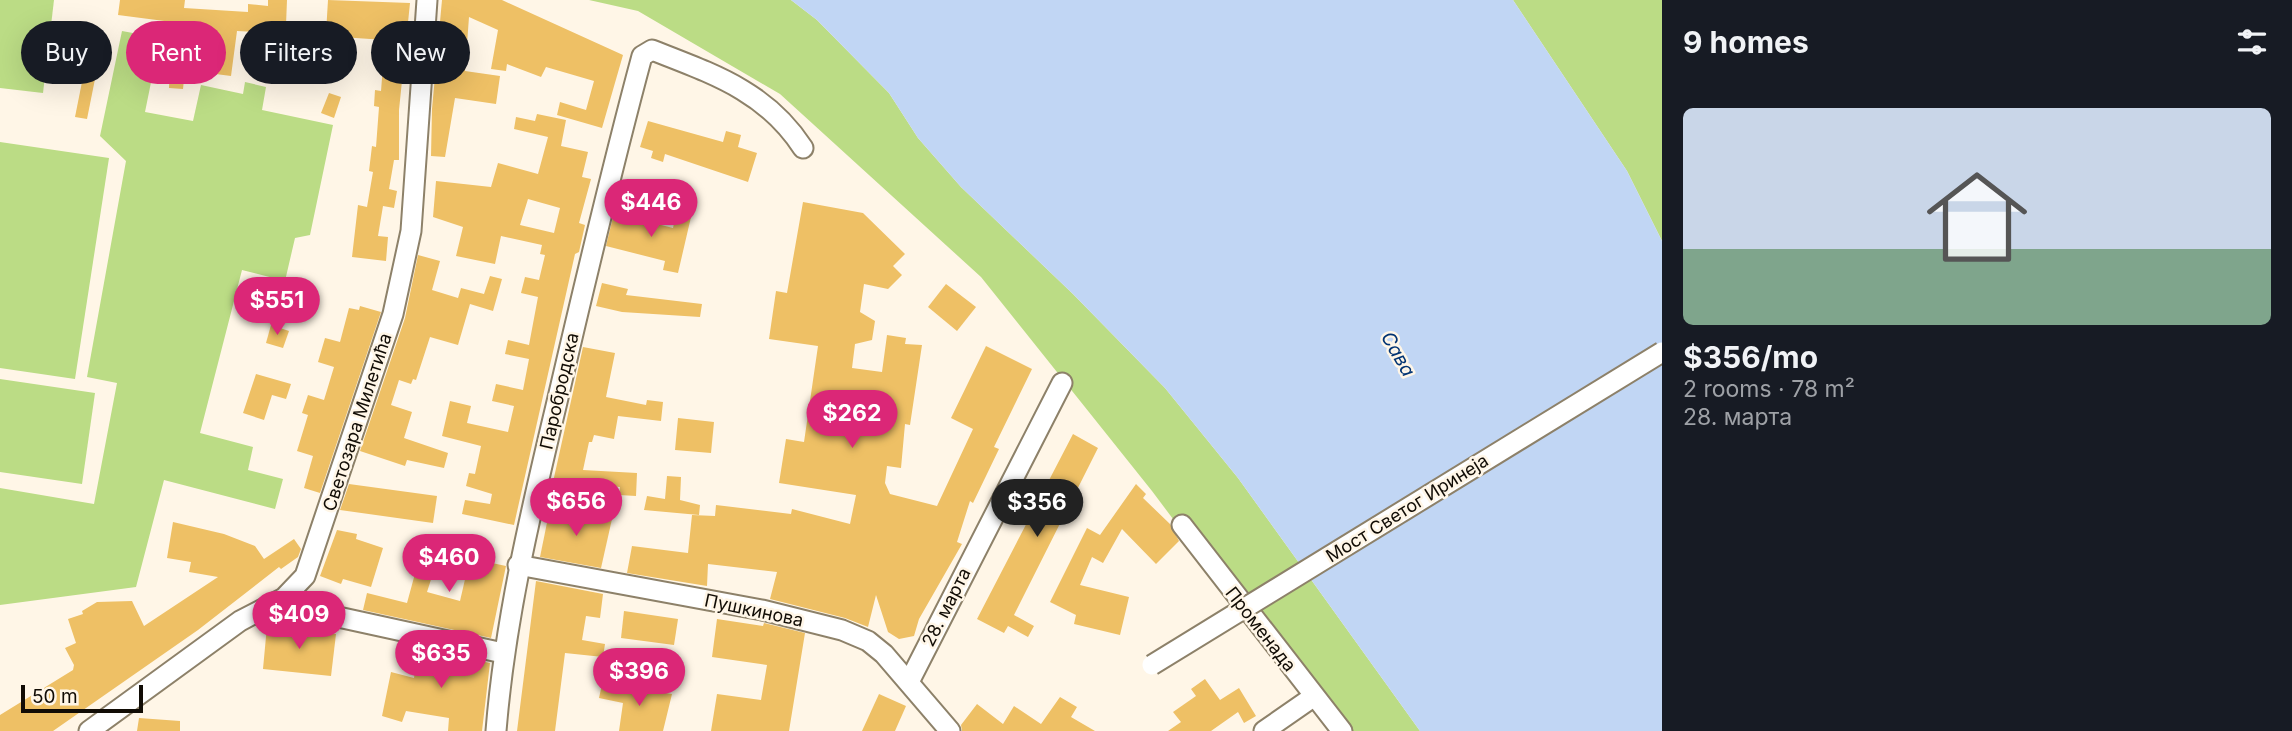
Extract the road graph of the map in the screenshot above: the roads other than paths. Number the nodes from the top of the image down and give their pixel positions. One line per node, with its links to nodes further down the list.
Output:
1 (427, 0): 7 (street, Светозара Милетића)
2 (803, 148): 6 (street, Паробродска)
3 (1662, 352): 9 (street, Мост Светог Иринеја, bridge)
4 (1062, 383): 10 (street, 28. марта)
5 (1182, 525): 11 (street, Променада)
6 (518, 565): 8 (street, Паробродска); 10 (street, Пушкинова)
7 (274, 603): 8 (street); 12 (street, Светозара Милетића)
8 (503, 653): 13 (street, Паробродска)
9 (1152, 665)
10 (909, 682): 14 (street, Пушкинова)
11 (1312, 696): 15 (street); 16 (street, Променада)
12 (89, 731)
13 (496, 731)
14 (950, 731)
15 (1264, 731)
16 (1342, 731)

